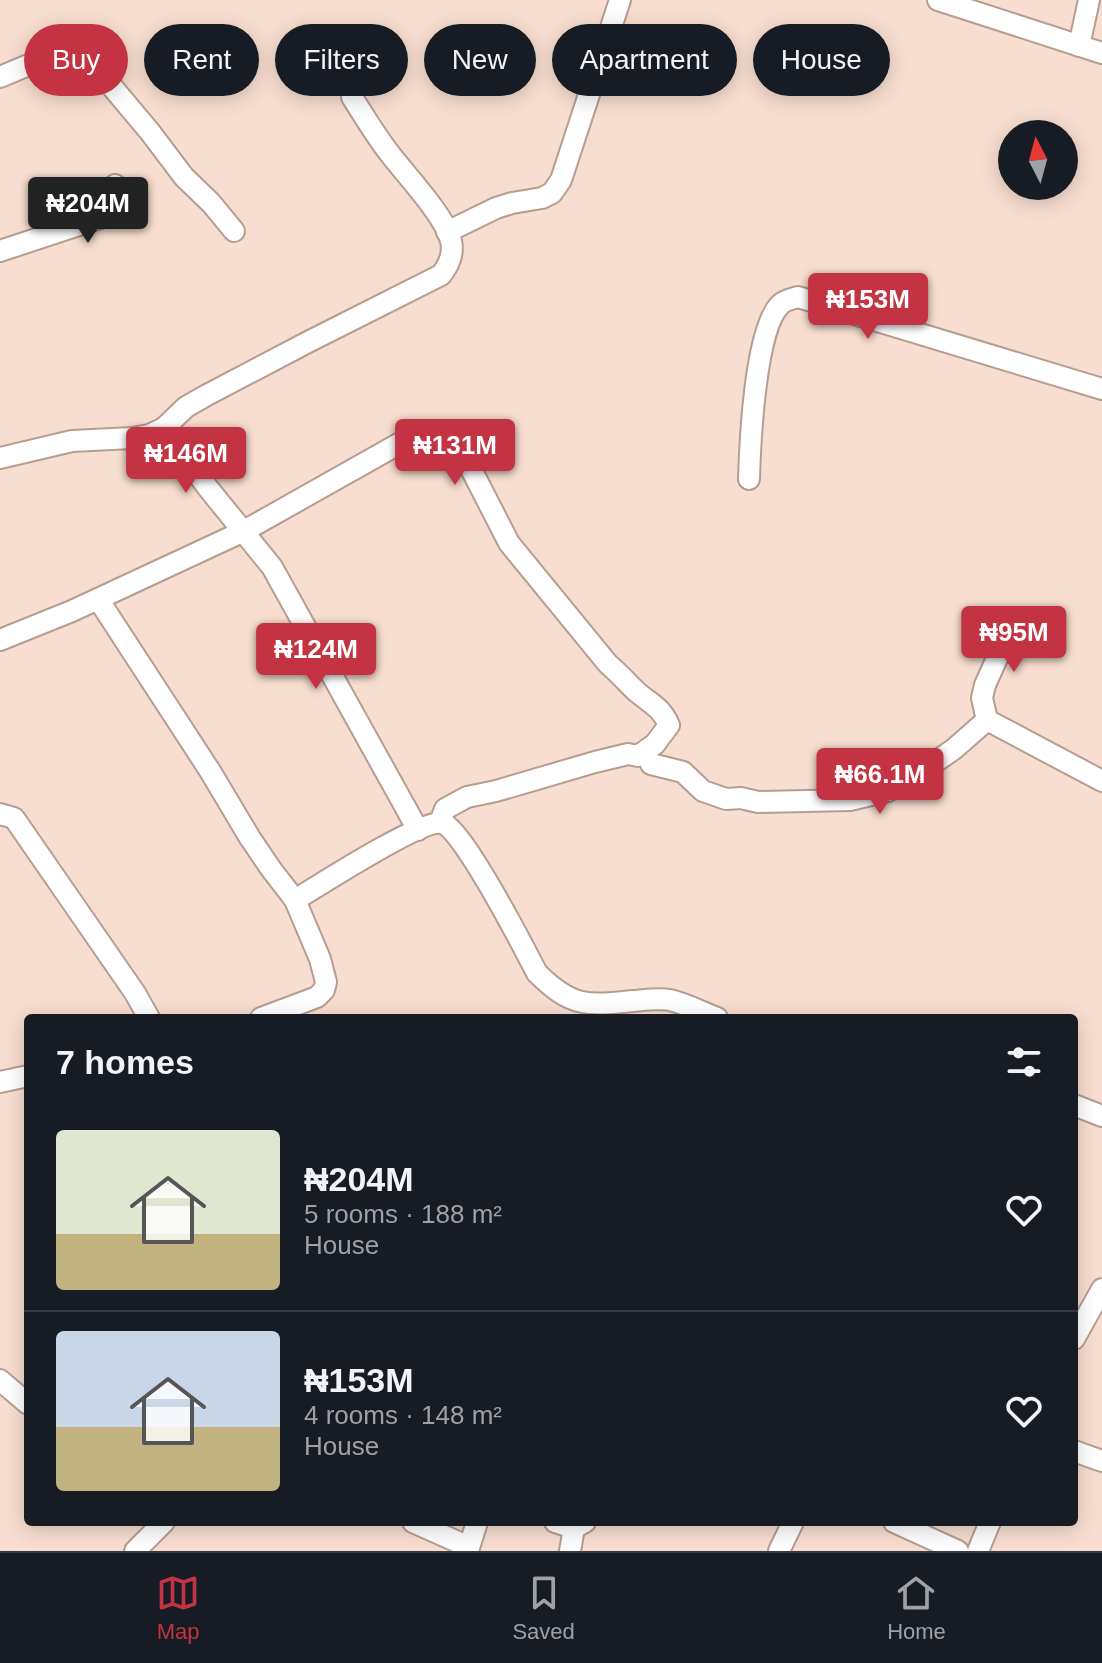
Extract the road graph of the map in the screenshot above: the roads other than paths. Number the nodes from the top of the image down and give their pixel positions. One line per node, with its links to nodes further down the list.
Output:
1 (620, 0): 10 (street)
2 (938, 0): 4 (street)
3 (1089, 0): 4 (street)
4 (1079, 46): 5 (street)
5 (1102, 53)
6 (0, 77): 9 (street)
7 (352, 97): 10 (street)
8 (115, 185): 11 (street)
9 (234, 231)
10 (447, 232): 13 (street)
11 (0, 251)
12 (1102, 389): 15 (street)
13 (164, 428): 14 (street); 16 (street)
14 (0, 458)
15 (749, 479)
16 (244, 531): 17 (street); 24 (street); 25 (street)
17 (98, 599): 19 (street); 26 (street)
18 (1012, 625): 20 (street)
19 (0, 640)
20 (987, 720): 21 (street); 22 (street)
21 (651, 764)
22 (1102, 781)
23 (0, 814): 27 (street)
24 (440, 822): 25 (street); 29 (street)
25 (418, 830): 26 (street)
26 (295, 900): 28 (street)
27 (147, 1014)
28 (272, 1014)
29 (707, 1014)
30 (24, 1077): 31 (street)
31 (0, 1082)
32 (1078, 1107): 33 (street)
33 (1102, 1116)
34 (1102, 1289): 35 (street)
35 (1078, 1332)
36 (0, 1382): 37 (street); 38 (street)
37 (0, 1397)
38 (24, 1401)
39 (1078, 1452): 40 (street)
40 (1102, 1461)
41 (160, 1526): 49 (street)
42 (421, 1526): 48 (street)
43 (476, 1526): 48 (street)
44 (571, 1526): 50 (street)
45 (791, 1526): 51 (street)
46 (903, 1526): 52 (street)
47 (988, 1526): 53 (street)
48 (469, 1549)
49 (135, 1551)
50 (570, 1551)
51 (779, 1551)
52 (958, 1551)
53 (978, 1551)

